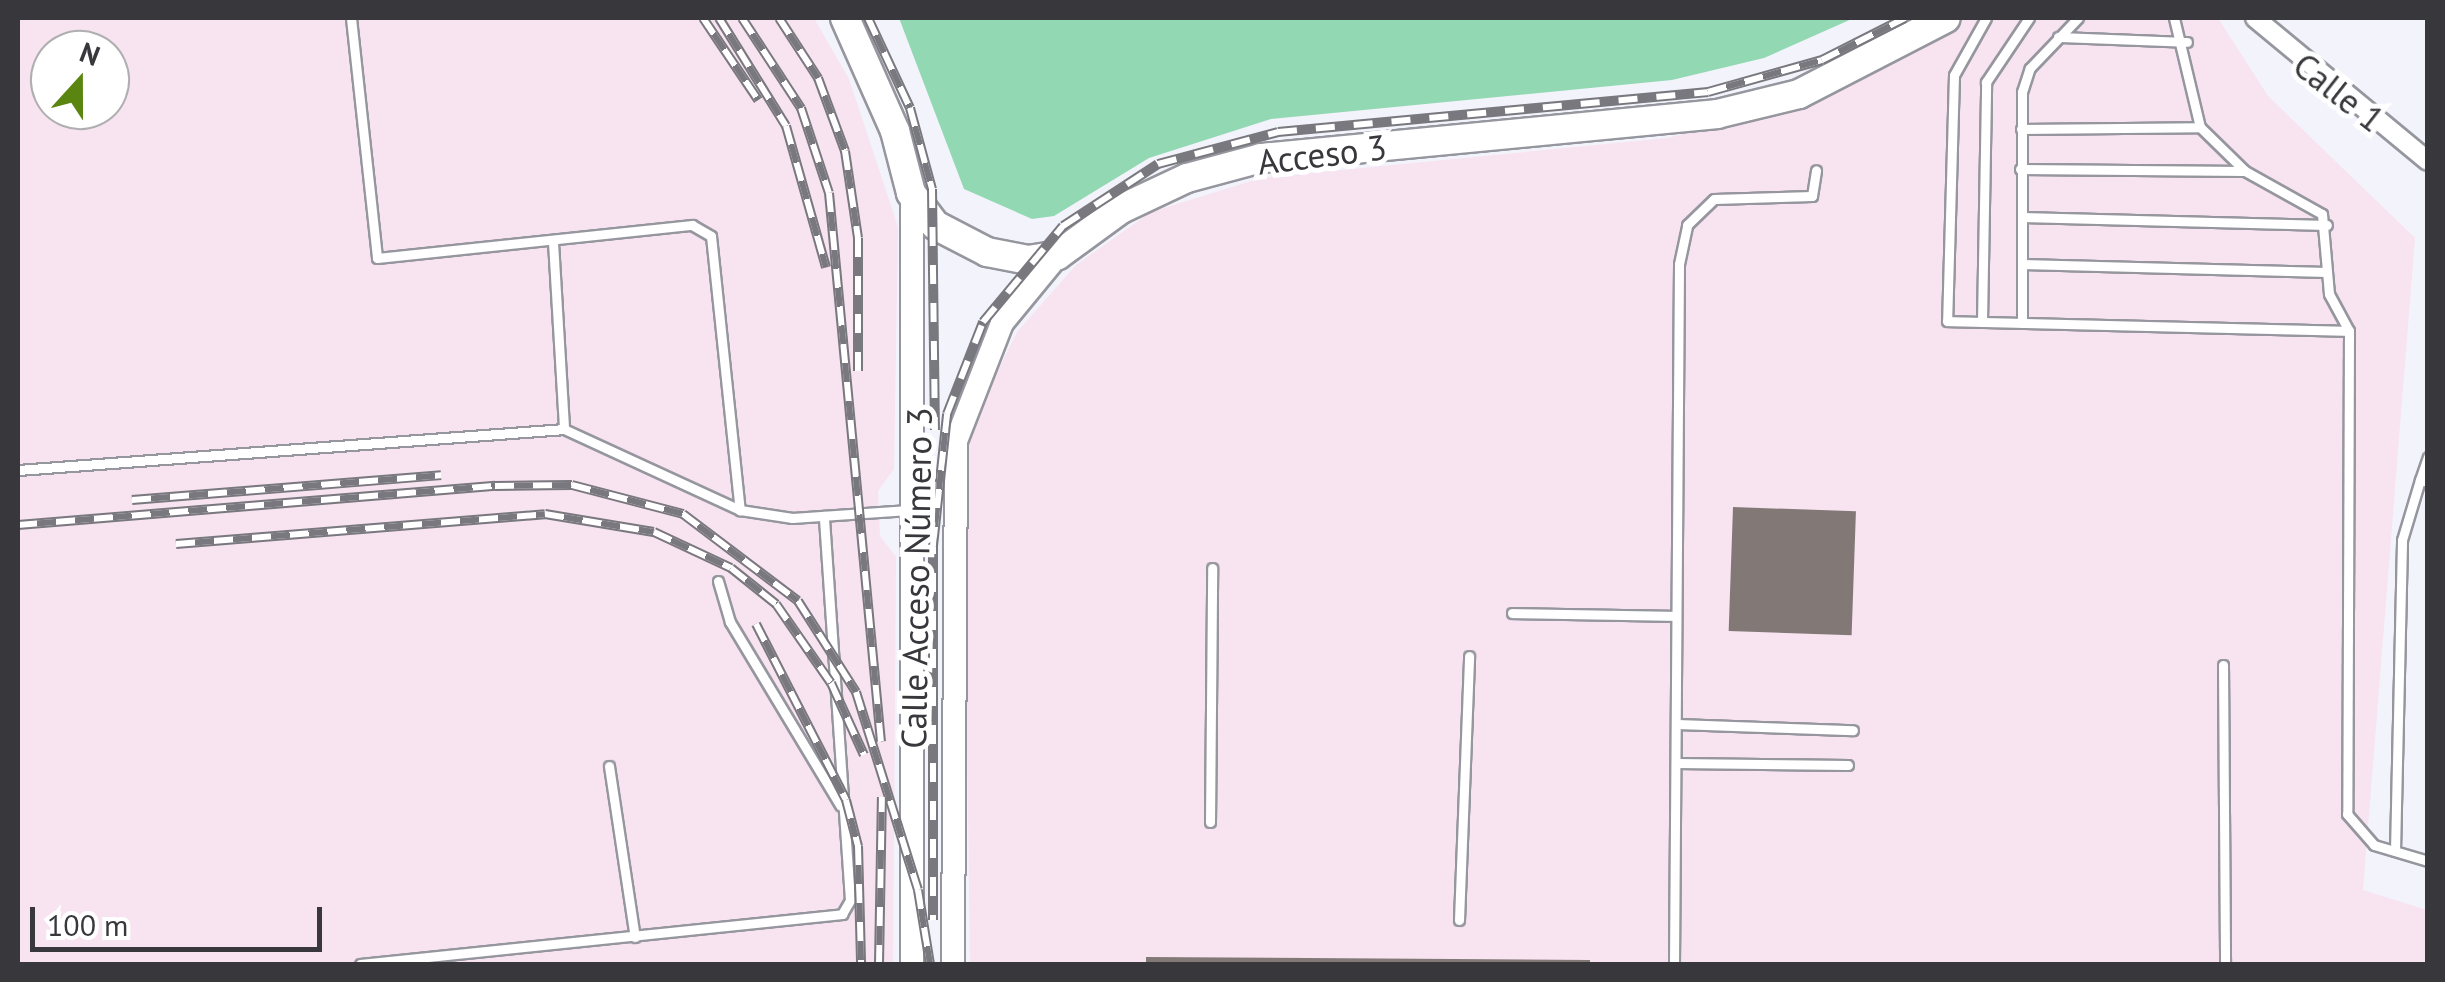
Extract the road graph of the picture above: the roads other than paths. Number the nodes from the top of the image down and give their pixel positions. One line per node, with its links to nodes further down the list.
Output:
1 (351, 18): 20 (lane)
2 (845, 18): 17 (main road)
3 (1946, 18): 21 (main road, Acceso 3)
4 (1986, 18): 24 (lane)
5 (2029, 18): 24 (lane)
6 (2078, 18): 9 (lane)
7 (2174, 18): 10 (lane)
8 (2255, 18): 13 (street, Calle 1)
9 (2058, 37): 10 (lane); 12 (lane)
10 (2186, 42): 11 (lane)
11 (2200, 127): 12 (lane); 16 (lane)
12 (2021, 128): 14 (lane)
13 (2428, 161)
14 (2020, 169): 16 (lane); 18 (lane)
15 (1816, 170): 37 (lane)
16 (2244, 172): 19 (lane)
17 (912, 193): 21 (main road); 32 (street, Calle Acceso Número 3)
18 (2022, 217): 19 (lane); 22 (lane)
19 (2327, 225): 23 (lane)
20 (553, 242): 27 (lane); 31 (lane)
21 (1058, 255): 53 (street, Calle Acceso Número 3)
22 (2022, 264): 23 (lane); 25 (lane)
23 (2327, 272): 26 (lane)
24 (1982, 322): 25 (lane)
25 (2022, 323): 26 (lane)
26 (2349, 331): 47 (lane)
27 (564, 430): 29 (lane); 31 (lane)
28 (2428, 456): 30 (lane)
29 (18, 470)
30 (2424, 481): 47 (lane)
31 (740, 510): 33 (lane)
32 (918, 510): 33 (lane); 52 (street, Calle Acceso Número 3)
33 (824, 516): 45 (lane)
34 (1212, 568): 46 (lane)
35 (718, 580): 45 (lane)
36 (1512, 613): 37 (lane)
37 (1676, 616): 40 (lane)
38 (1470, 656): 49 (lane)
39 (2223, 665): 55 (lane)
40 (1677, 724): 41 (lane); 42 (lane)
41 (1853, 730)
42 (1676, 763): 43 (lane); 54 (lane)
43 (1848, 764)
44 (608, 766): 50 (lane)
45 (843, 810): 50 (lane)
46 (1210, 822)
47 (2396, 852): 48 (lane)
48 (2428, 861)
49 (1459, 920)
50 (635, 937): 51 (lane)
51 (360, 964)
52 (912, 964)
53 (953, 964)
54 (1674, 964)
55 (2226, 964)

